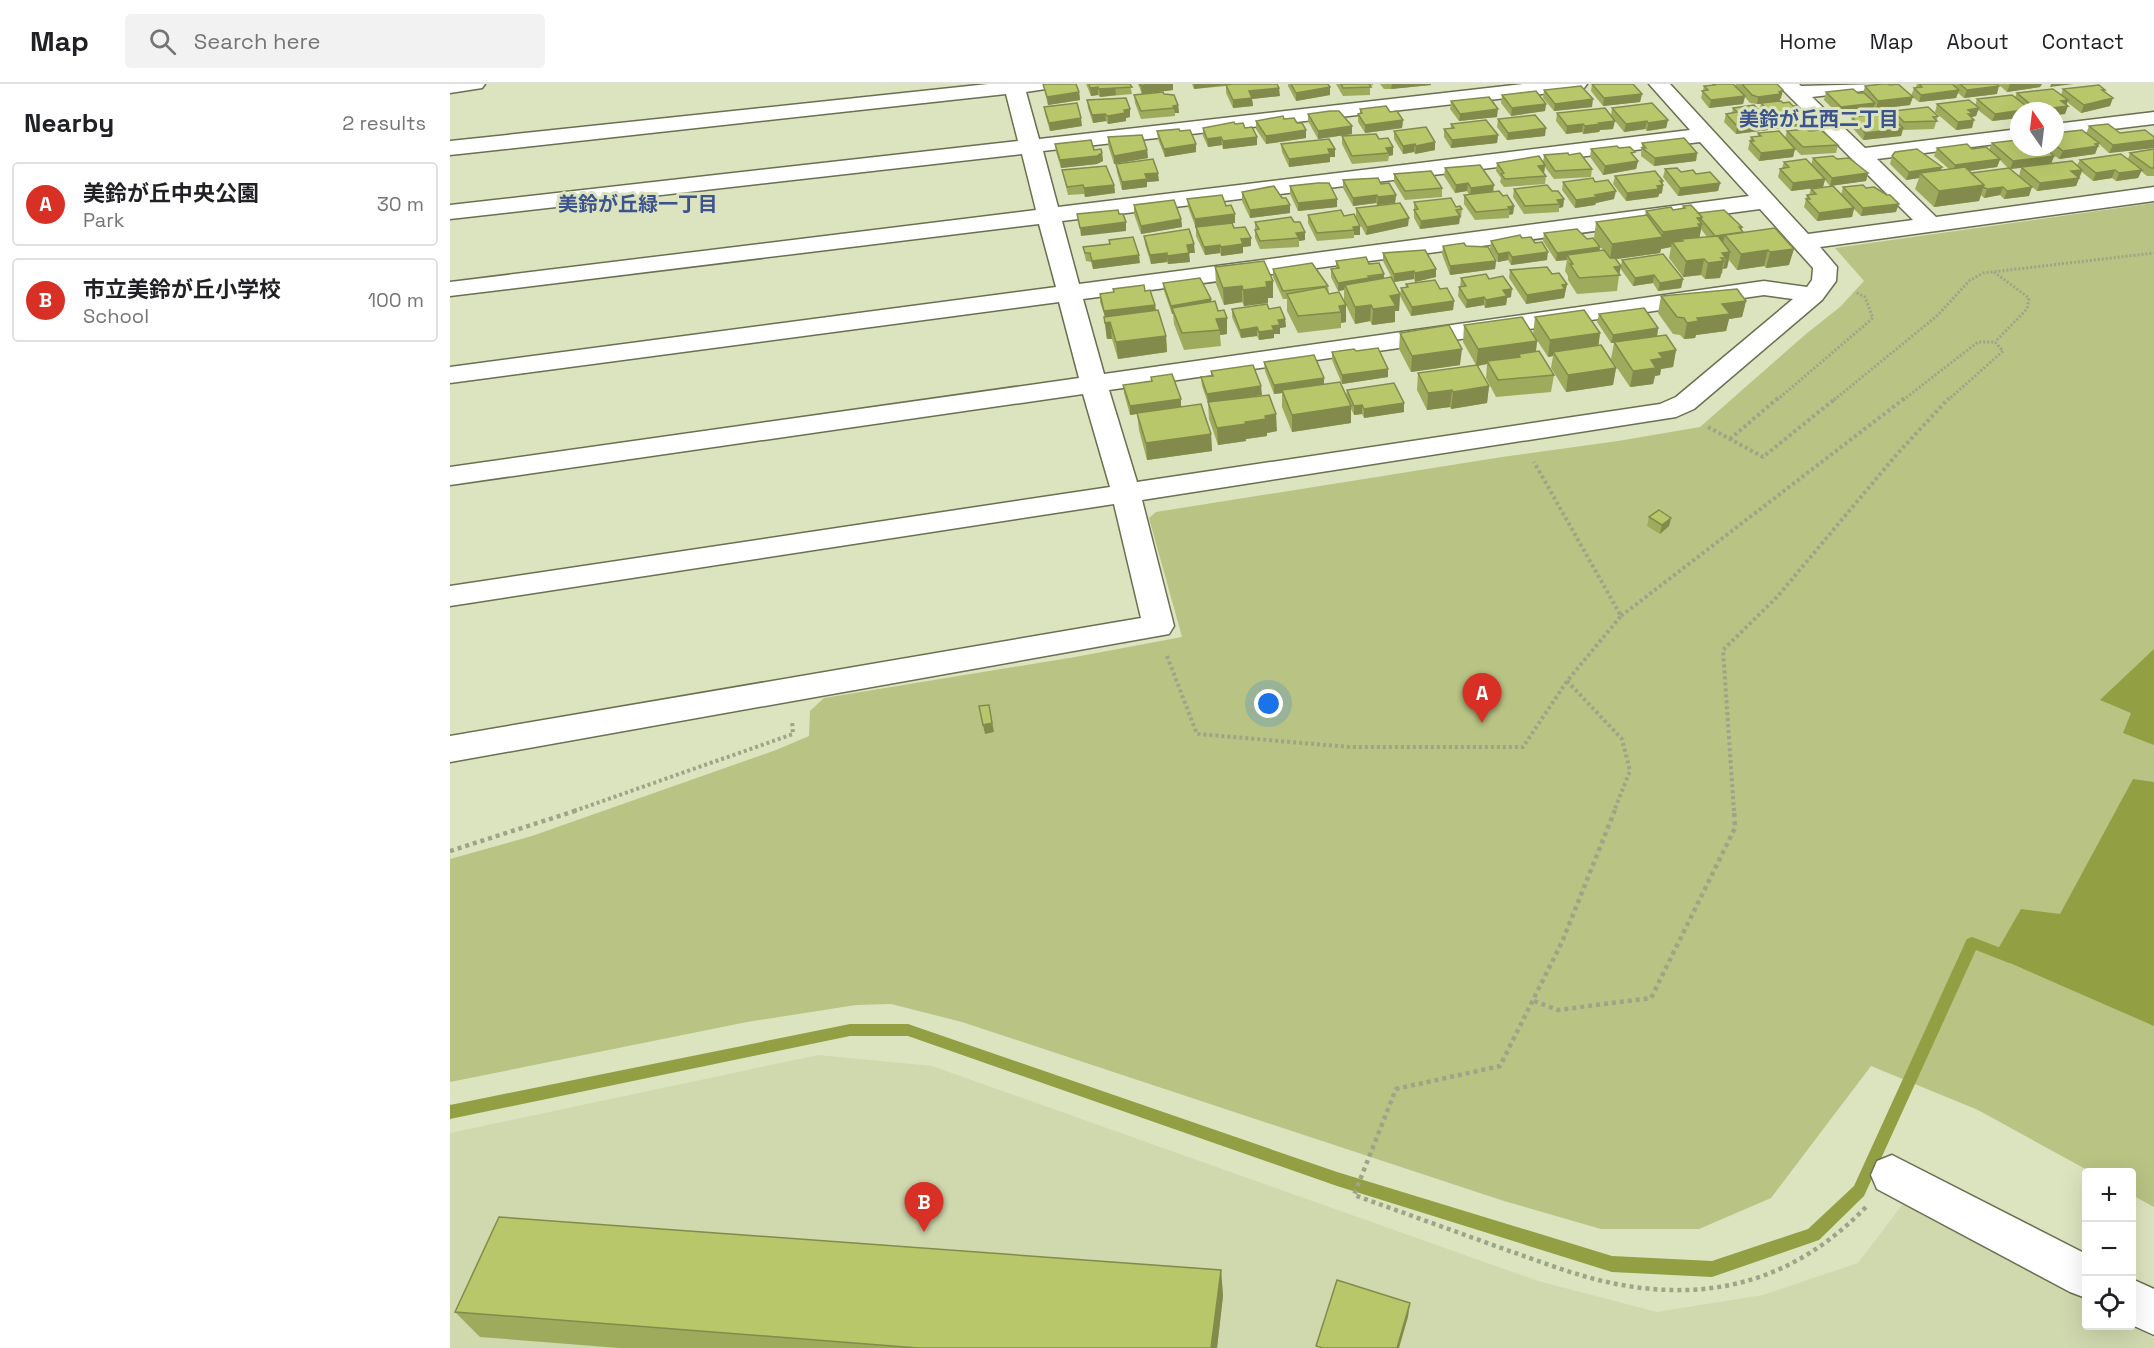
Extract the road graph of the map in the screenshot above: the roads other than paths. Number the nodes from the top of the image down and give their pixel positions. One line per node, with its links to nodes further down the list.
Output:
1 (475, 84): 7 (street)
2 (1045, 84): 6 (street)
3 (1577, 84): 13 (street)
4 (1659, 84): 11 (street)
5 (1871, 84): 8 (street)
6 (1014, 86): 13 (street); 14 (street)
7 (450, 87)
8 (1791, 89): 15 (street)
9 (2154, 118): 10 (street)
10 (2064, 129)
11 (1705, 135): 17 (street); 19 (street)
12 (2010, 136): 15 (street)
13 (1029, 147): 18 (street); 19 (street)
14 (450, 148)
15 (1859, 154): 20 (street)
16 (2154, 194): 20 (street)
17 (1765, 201): 21 (street); 23 (street)
18 (450, 212)
19 (1049, 215): 22 (street); 23 (street)
20 (1930, 224): 21 (street)
21 (1802, 242): 24 (street)
22 (450, 289)
23 (1070, 292): 25 (street); 26 (street)
24 (1813, 295): 26 (street); 28 (street)
25 (450, 375)
26 (1093, 382): 27 (street); 28 (street)
27 (450, 476)
28 (1126, 494): 29 (street); 30 (street)
29 (450, 596)
30 (450, 749)
31 (1892, 1175): 32 (street)
32 (2084, 1276)
33 (2136, 1303): 34 (street)
34 (2154, 1313)

